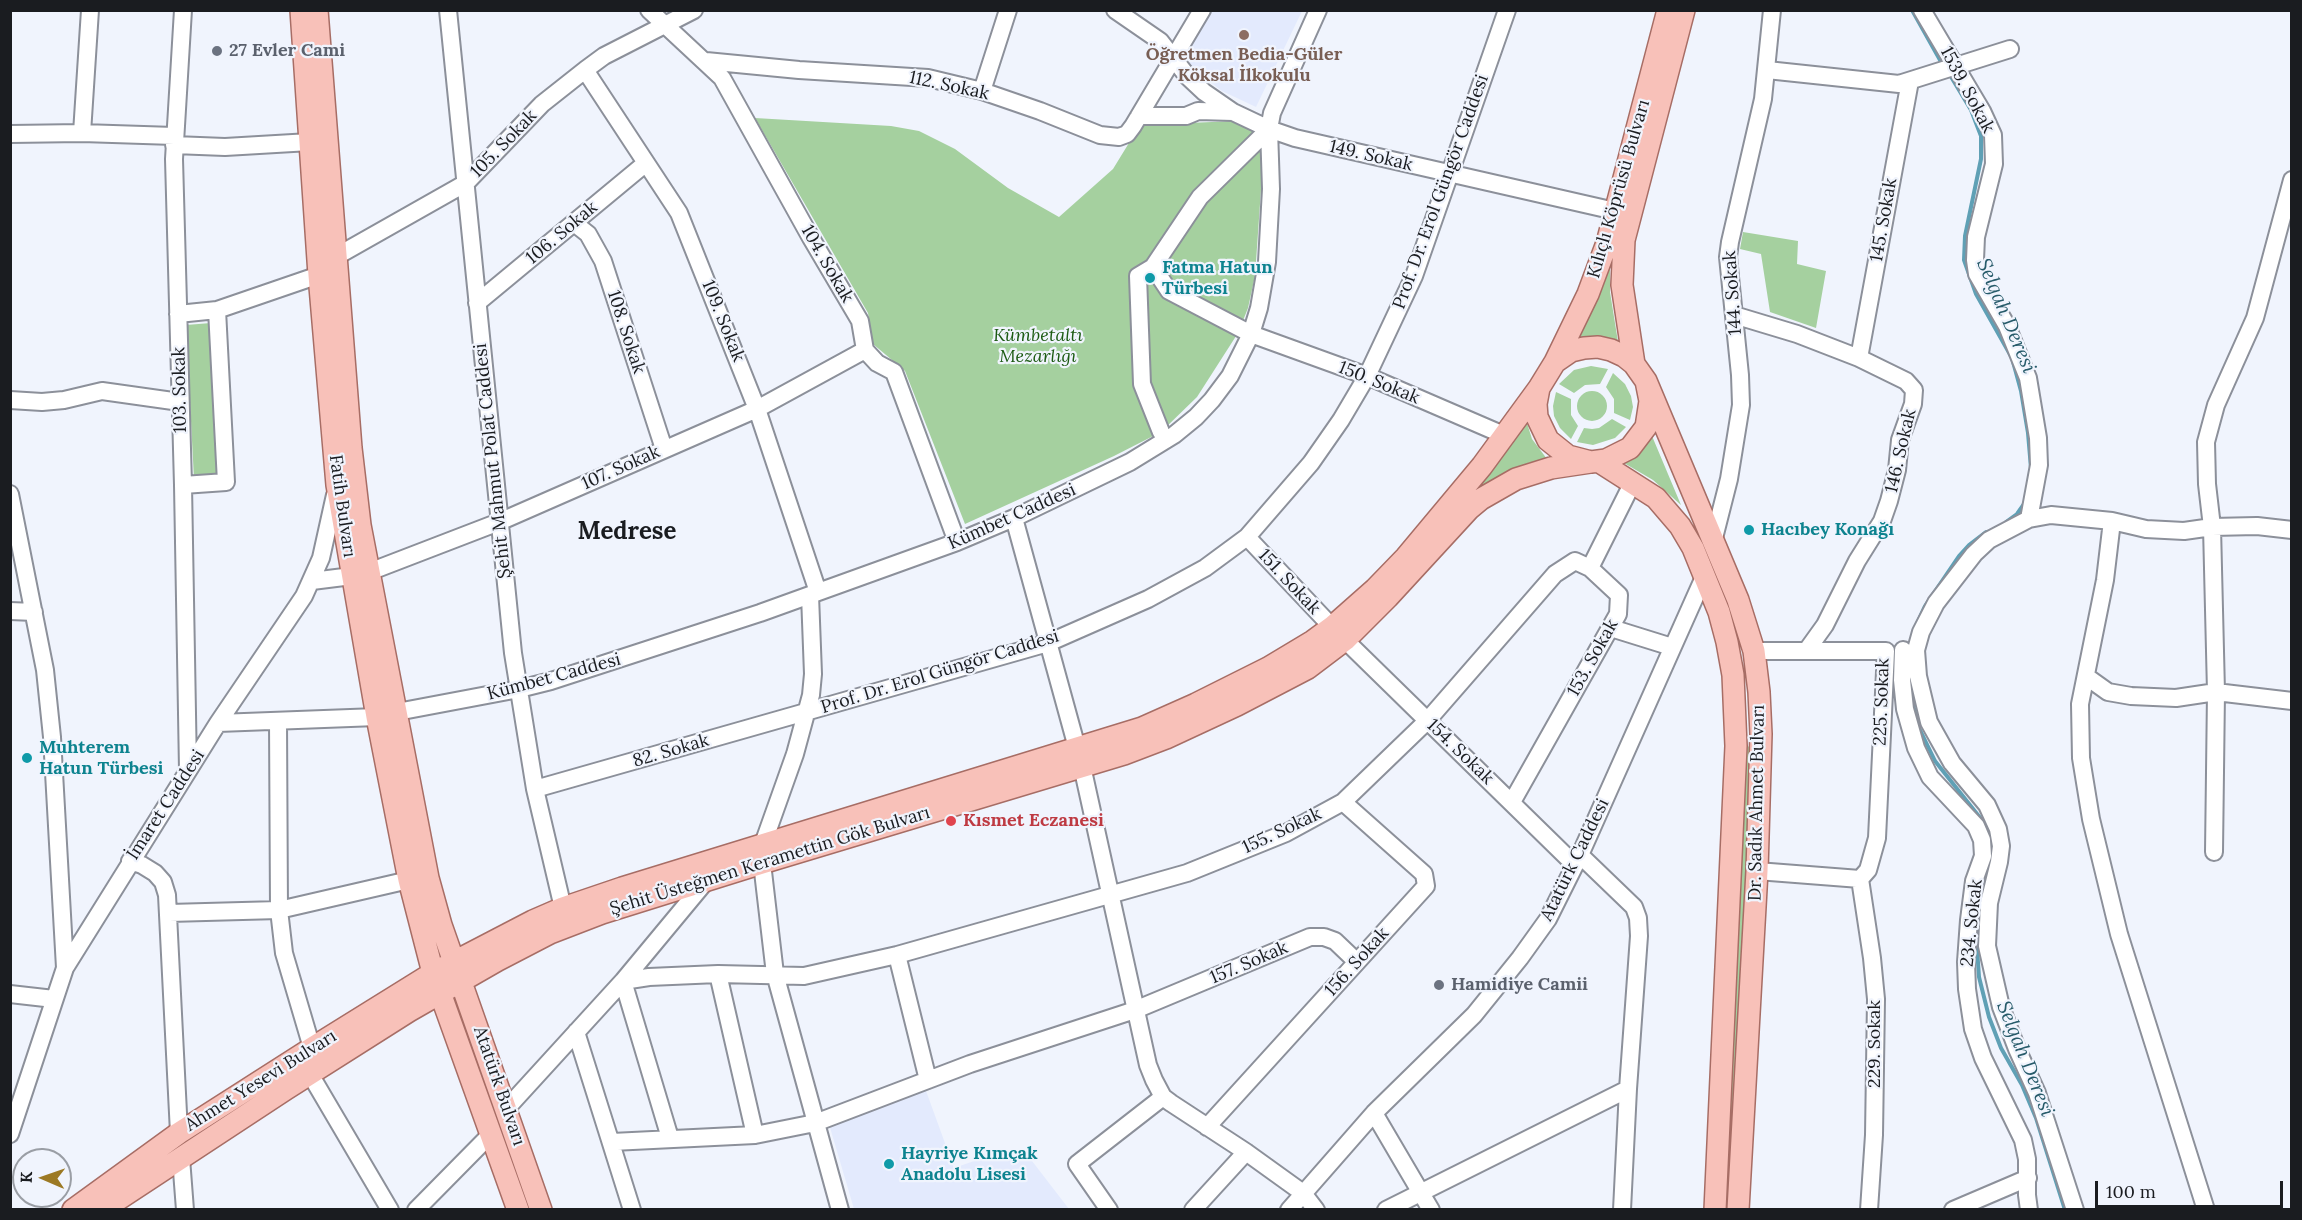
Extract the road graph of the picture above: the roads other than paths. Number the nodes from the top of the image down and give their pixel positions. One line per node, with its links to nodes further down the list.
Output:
1 (90, 10): 29 (street)
2 (183, 10): 31 (street, 103. Sokak)
3 (301, 10): 32 (main road, Fatih Bulvarı)
4 (317, 10): 39 (main road, Fatih Bulvarı)
5 (448, 10): 36 (street, Şehit Mahmut Polat Caddesi)
6 (648, 10): 17 (street, 104. Sokak)
7 (694, 10): 17 (street, 105. Sokak)
8 (1008, 10): 25 (street)
9 (1115, 10): 19 (street)
10 (1202, 10): 19 (street, 112. Sokak)
11 (1318, 10): 28 (street, Kümbet Caddesi)
12 (1668, 10): 37 (main road, Kılıçlı Köprüsü Bulvarı)
13 (1684, 10): 50 (main road, Kılıçlı Köprüsü Bulvarı)
14 (1772, 10): 23 (street, 144. Sokak)
15 (1922, 10): 21 (street, 1539. Sokak)
16 (1506, 11): 34 (street, Prof. Dr. Erol Güngör Caddesi)
17 (665, 25): 20 (street, 104. Sokak); 22 (street, 105. Sokak)
18 (2010, 49): 21 (street)
19 (1173, 57): 26 (street); 27 (street, 112. Sokak)
20 (706, 61): 25 (street, 112. Sokak); 47 (street, 104. Sokak)
21 (1946, 69): 24 (street); 65 (street, 1539. Sokak)
22 (585, 70): 33 (street, 109. Sokak); 36 (street, 105. Sokak)
23 (1767, 70): 24 (street); 45 (street, 144. Sokak)
24 (1910, 81): 48 (street, 145. Sokak)
25 (982, 92): 27 (street, 112. Sokak)
26 (1233, 112): 27 (street); 28 (street)
27 (1139, 116)
28 (1269, 129): 34 (street, 149. Sokak); 40 (street); 46 (street, Kümbet Caddesi)
29 (82, 133): 30 (street); 31 (street)
30 (10, 134)
31 (174, 140): 32 (street); 44 (street, 103. Sokak)
32 (310, 142): 41 (main road, Fatih Bulvarı)
33 (646, 164): 38 (street, 106. Sokak); 55 (street, 109. Sokak)
34 (1451, 175): 37 (street, 149. Sokak); 51 (street, Prof. Dr. Erol Güngör Caddesi)
35 (2292, 180): 68 (street)
36 (466, 183): 39 (street, 105. Sokak); 42 (street, Şehit Mahmut Polat Caddesi)
37 (1615, 210): 49 (main road, Kılıçlı Köprüsü Bulvarı)
38 (574, 223): 42 (street, 106. Sokak); 58 (street, 108. Sokak)
39 (337, 256): 74 (main road, Fatih Bulvarı)
40 (1153, 267): 46 (street, 150. Sokak); 56 (street)
41 (319, 275): 43 (street); 62 (main road, Fatih Bulvarı)
42 (477, 303): 67 (street, Şehit Mahmut Polat Caddesi)
43 (217, 310): 44 (street); 61 (street)
44 (178, 314): 54 (street, 103. Sokak)
45 (1734, 315): 48 (street, 146. Sokak); 72 (street, 144. Sokak)
46 (1251, 334): 51 (street, 150. Sokak); 64 (street, Kümbet Caddesi)
47 (865, 350): 55 (street, 107. Sokak); 71 (street)
48 (1859, 358): 84 (street, 146. Sokak)
49 (1555, 362): 50 (main road); 52 (main road)
50 (1640, 373): 59 (main road); 72 (main road, Dr. Sadık Ahmet Bulvarı)
51 (1367, 376): 57 (street, 150. Sokak); 70 (street, Prof. Dr. Erol Güngör Caddesi)
52 (1539, 388): 57 (main road, Şehit Üsteğmen Keramettin Gök Bulvarı); 59 (main road)
53 (10, 400): 54 (street)
54 (180, 402): 61 (street, 103. Sokak)
55 (758, 408): 58 (street, 107. Sokak); 77 (street, 109. Sokak)
56 (1161, 432)
57 (1506, 436): 81 (main road, Şehit Üsteğmen Keramettin Gök Bulvarı)
58 (664, 449): 67 (street, 107. Sokak)
59 (1595, 462): 60 (main road, Dr. Sadık Ahmet Bulvarı); 81 (main road, Şehit Üsteğmen Keramettin Gök Bulvarı)
60 (1633, 482): 73 (street); 75 (main road, Dr. Sadık Ahmet Bulvarı)
61 (183, 485): 97 (street, 103. Sokak)
62 (337, 485): 74 (main road, Fatih Bulvarı); 76 (street, İmaret Caddesi)
63 (10, 494): 79 (street)
64 (1014, 518): 71 (street, Kümbet Caddesi); 82 (street)
65 (2029, 519): 66 (street); 85 (street)
66 (2112, 521): 68 (street); 87 (street)
67 (499, 522): 74 (street, 107. Sokak); 88 (street, Şehit Mahmut Polat Caddesi)
68 (2212, 527): 69 (street); 89 (street)
69 (2292, 530)
70 (1247, 537): 81 (street, 151. Sokak); 82 (street, Prof. Dr. Erol Güngör Caddesi)
71 (957, 542): 77 (street, Kümbet Caddesi)
72 (1713, 542): 86 (main road, Dr. Sadık Ahmet Bulvarı)
73 (1590, 568): 80 (street, 153. Sokak); 93 (street)
74 (361, 574): 76 (street, 107. Sokak); 92 (main road, Fatih Bulvarı)
75 (1704, 577): 83 (street, Atatürk Caddesi); 162 (main road, Dr. Sadık Ahmet Bulvarı)
76 (312, 581): 95 (street, İmaret Caddesi)
77 (814, 594): 88 (street, Kümbet Caddesi); 91 (street, 109. Sokak)
78 (10, 611): 79 (street)
79 (34, 612): 115 (street)
80 (1611, 628): 83 (street); 100 (street, 153. Sokak)
81 (1338, 634): 93 (street, 154. Sokak); 96 (main road, Şehit Üsteğmen Keramettin Gök Bulvarı)
82 (1048, 643): 91 (street, Prof. Dr. Erol Güngör Caddesi); 96 (street)
83 (1672, 647): 103 (street, Atatürk Caddesi)
84 (1807, 650): 85 (street, 225. Sokak); 86 (street, 225. Sokak)
85 (1902, 650): 106 (street, 225. Sokak); 143 (street, 234. Sokak); 167 (street)
86 (1754, 651): 105 (main road, Dr. Sadık Ahmet Bulvarı)
87 (2087, 677): 89 (street); 168 (street)
88 (519, 689): 92 (street, Kümbet Caddesi); 98 (street, Şehit Mahmut Polat Caddesi)
89 (2216, 692): 90 (street); 101 (street)
90 (2292, 701)
91 (807, 712): 98 (street, 82. Sokak); 102 (street, 109. Sokak)
92 (387, 714): 94 (street, Kümbet Caddesi); 107 (main road, Fatih Bulvarı); 116 (main road, Fatih Bulvarı)
93 (1427, 721): 99 (street, 155. Sokak); 100 (street, 154. Sokak)
94 (278, 722): 95 (street, Kümbet Caddesi); 111 (street)
95 (218, 723): 97 (street, İmaret Caddesi)
96 (1079, 758): 102 (main road, Şehit Üsteğmen Keramettin Gök Bulvarı); 109 (street)
97 (188, 770): 104 (street, İmaret Caddesi)
98 (535, 789): 110 (street, Şehit Mahmut Polat Caddesi)
99 (1343, 802): 109 (street, 155. Sokak); 114 (street, 156. Sokak)
100 (1512, 802): 103 (street, 154. Sokak)
101 (2214, 852)
102 (762, 853): 108 (main road, Şehit Üsteğmen Keramettin Gök Bulvarı); 110 (main road, Şehit Üsteğmen Keramettin Gök Bulvarı); 119 (street)
103 (1577, 860): 129 (street, 154. Sokak); 132 (street, Atatürk Caddesi)
104 (129, 861): 112 (street); 115 (street, İmaret Caddesi)
105 (1757, 871): 106 (street); 163 (main road, Dr. Sadık Ahmet Bulvarı)
106 (1860, 879): 164 (street, 229. Sokak)
107 (409, 880): 111 (street); 117 (main road, Fatih Bulvarı)
108 (706, 881): 116 (main road, Şehit Üsteğmen Keramettin Gök Bulvarı); 120 (street)
109 (1110, 894): 113 (street, 155. Sokak); 124 (street)
110 (563, 908): 116 (main road, Şehit Üsteğmen Keramettin Gök Bulvarı)
111 (279, 910): 112 (street); 126 (street)
112 (169, 913): 136 (street)
113 (897, 955): 119 (street, 155. Sokak); 128 (street)
114 (1357, 962): 124 (street, 157. Sokak); 135 (street, 156. Sokak)
115 (65, 968): 123 (street, İmaret Caddesi)
116 (458, 971): 117 (main road, Ahmet Yesevi Bulvarı); 121 (main road, Şehit Üsteğmen Keramettin Gök Bulvarı); 131 (main road, Atatürk Bulvarı)
117 (433, 973): 121 (main road, Fatih Bulvarı); 126 (main road, Ahmet Yesevi Bulvarı)
118 (718, 974): 119 (street, 155. Sokak); 120 (street, 155. Sokak); 138 (street)
119 (775, 974): 133 (street)
120 (623, 981): 125 (street); 139 (street)
121 (440, 993): 127 (main road, Ahmet Yesevi Bulvarı); 137 (main road, Atatürk Bulvarı)
122 (10, 994): 123 (street)
123 (54, 999): 134 (street, İmaret Caddesi)
124 (1136, 1010): 128 (street, 157. Sokak); 130 (street)
125 (576, 1032): 131 (street); 140 (street)
126 (312, 1048): 136 (main road, Ahmet Yesevi Bulvarı)
127 (310, 1074): 142 (main road, Ahmet Yesevi Bulvarı); 149 (street)
128 (928, 1080): 133 (street, 157. Sokak)
129 (1628, 1089): 145 (street); 161 (street, 154. Sokak)
130 (1163, 1097): 135 (street); 155 (street)
131 (507, 1108): 152 (main road, Atatürk Bulvarı)
132 (1374, 1113): 144 (street, Atatürk Caddesi); 145 (street)
133 (814, 1124): 138 (street, 157. Sokak); 154 (street)
134 (12, 1125)
135 (1207, 1127): 141 (street)
136 (179, 1133): 146 (main road, Ahmet Yesevi Bulvarı)
137 (490, 1134): 150 (street); 151 (main road, Atatürk Bulvarı)
138 (756, 1135): 139 (street, 157. Sokak)
139 (670, 1138): 140 (street, 157. Sokak)
140 (612, 1142): 153 (street)
141 (1246, 1152): 144 (street); 156 (street)
142 (181, 1158): 147 (main road, Ahmet Yesevi Bulvarı); 148 (street)
143 (2028, 1178): 165 (street); 166 (street, 234. Sokak)
144 (1303, 1192): 157 (street, Atatürk Caddesi); 158 (street)
145 (1421, 1192): 159 (street); 160 (street)
146 (73, 1209)
147 (102, 1209)
148 (185, 1209)
149 (390, 1209)
150 (416, 1209)
151 (518, 1209)
152 (542, 1209)
153 (632, 1209)
154 (840, 1209)
155 (1109, 1209)
156 (1193, 1209)
157 (1289, 1209)
158 (1316, 1209)
159 (1386, 1209)
160 (1431, 1209)
161 (1622, 1209)
162 (1715, 1209)
163 (1738, 1209)
164 (1869, 1209)
165 (1953, 1209)
166 (2029, 1209)
167 (2075, 1209)
168 (2206, 1209)

